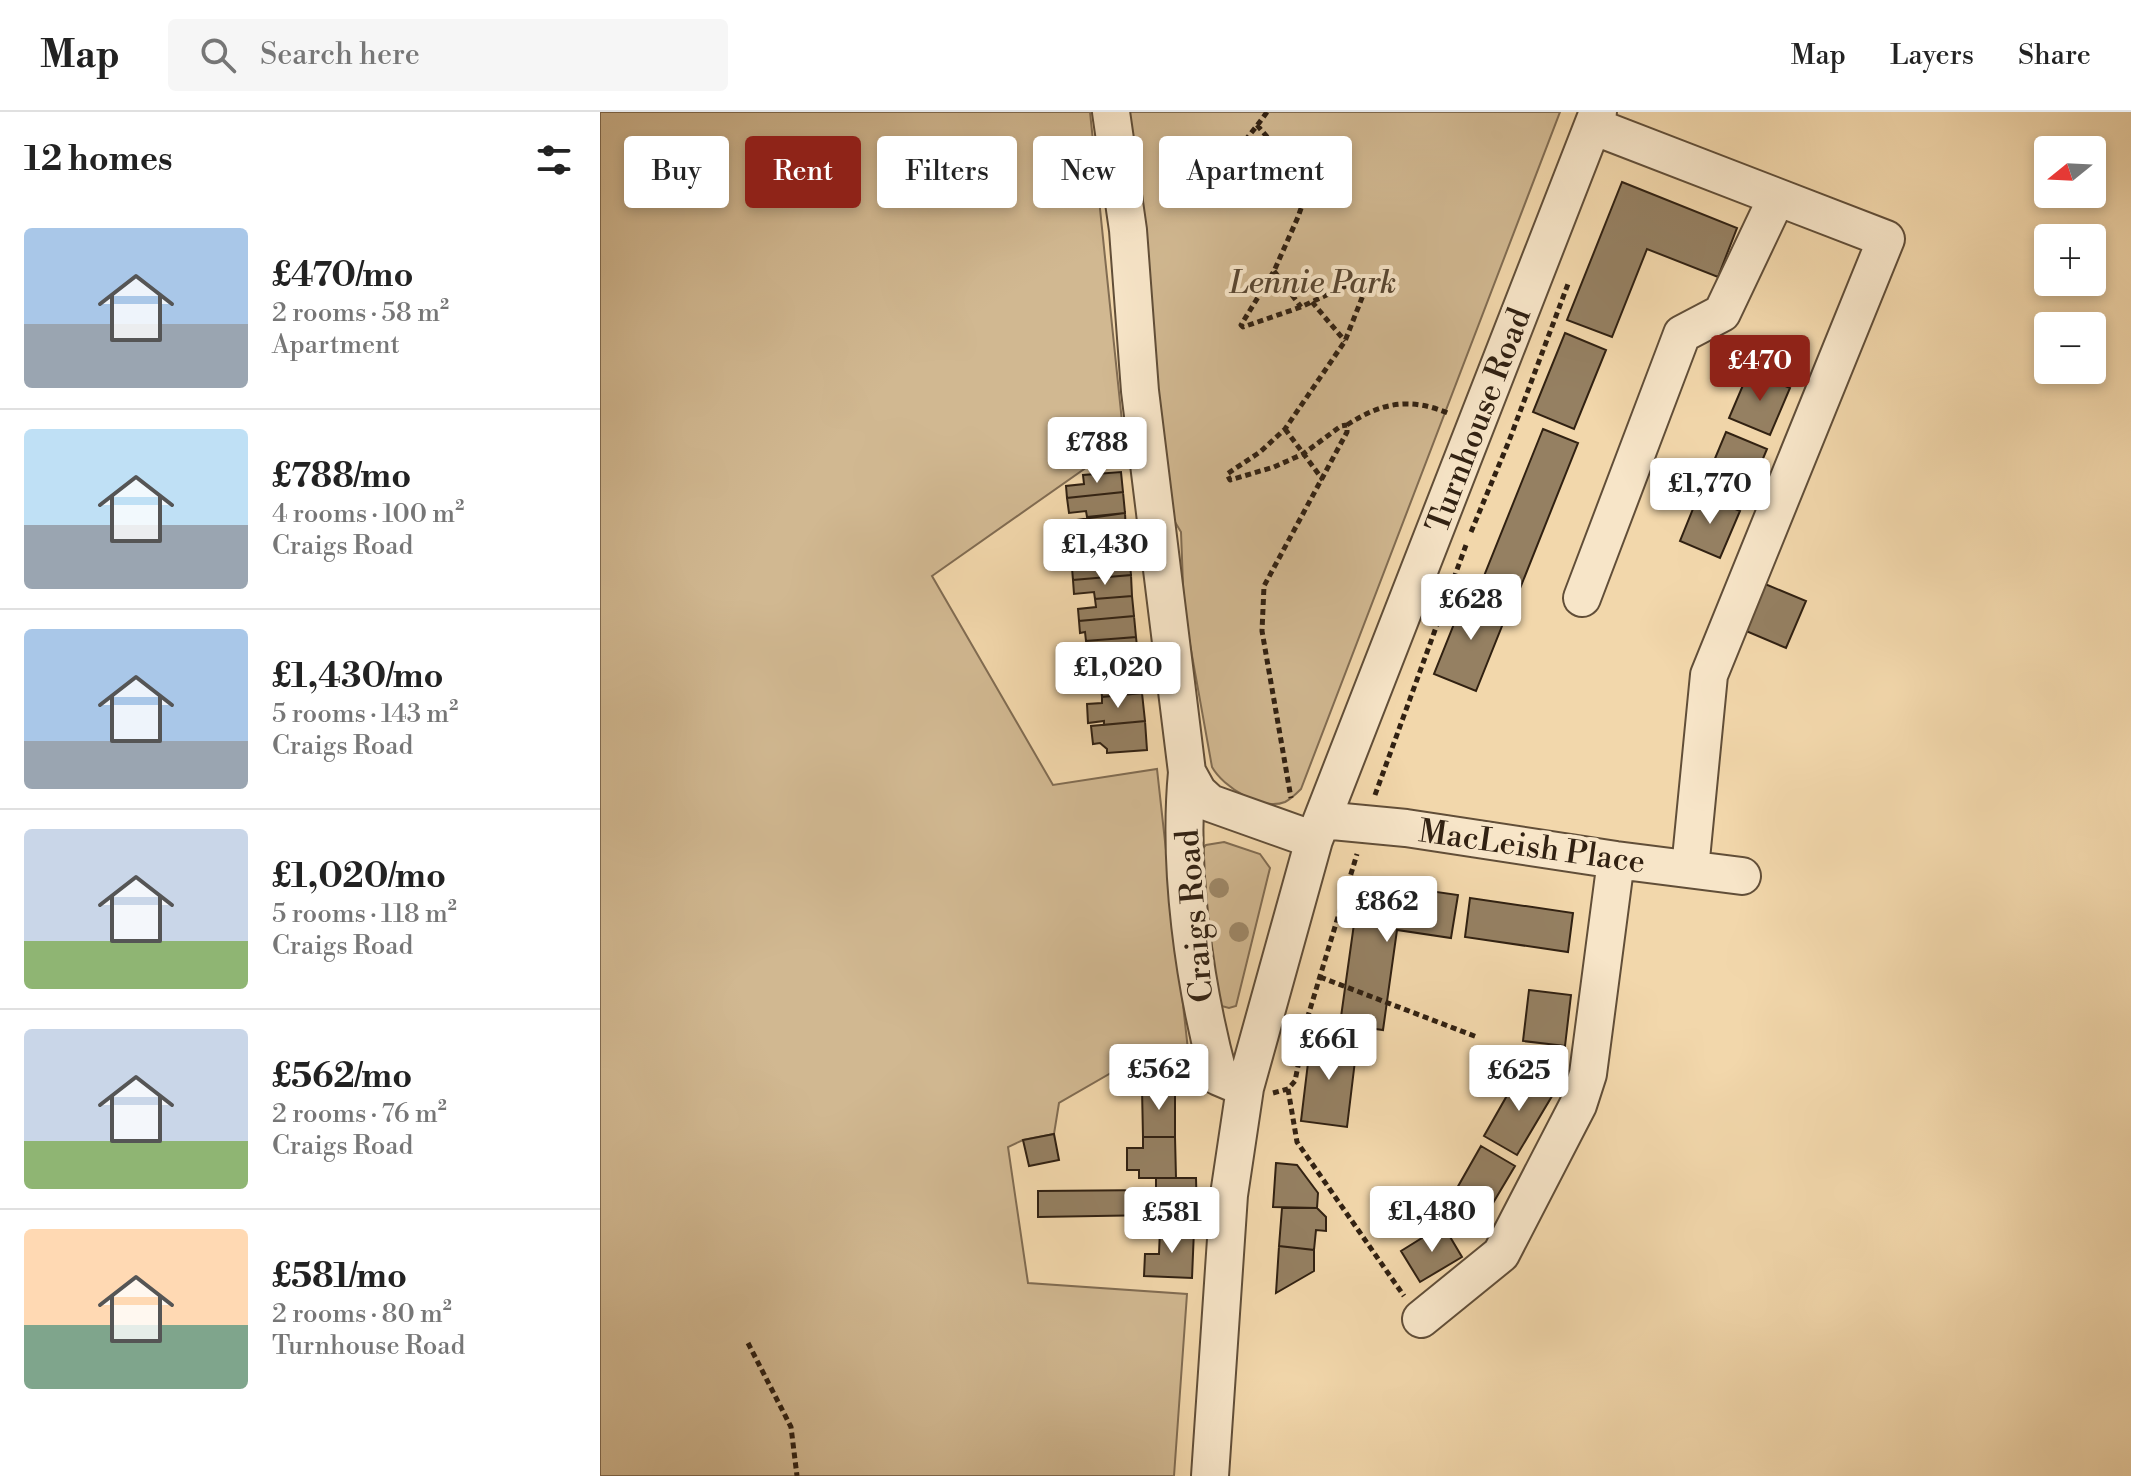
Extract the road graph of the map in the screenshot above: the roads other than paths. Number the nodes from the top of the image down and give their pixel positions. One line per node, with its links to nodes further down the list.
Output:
1 (1111, 112): 5 (street, Craigs Road)
2 (1595, 119): 3 (street); 6 (street, Turnhouse Road)
3 (1777, 197): 4 (street); 8 (street)
4 (1582, 598)
5 (1187, 772): 6 (street, Craigs Road); 10 (street, Craigs Road)
6 (1311, 832): 7 (street, MacLeish Place); 10 (street, Turnhouse Road)
7 (1616, 860): 8 (street, MacLeish Place); 11 (street)
8 (1690, 869): 9 (street, MacLeish Place)
9 (1742, 876)
10 (1245, 1088): 12 (street, Turnhouse Road)
11 (1421, 1319)
12 (1210, 1476)

